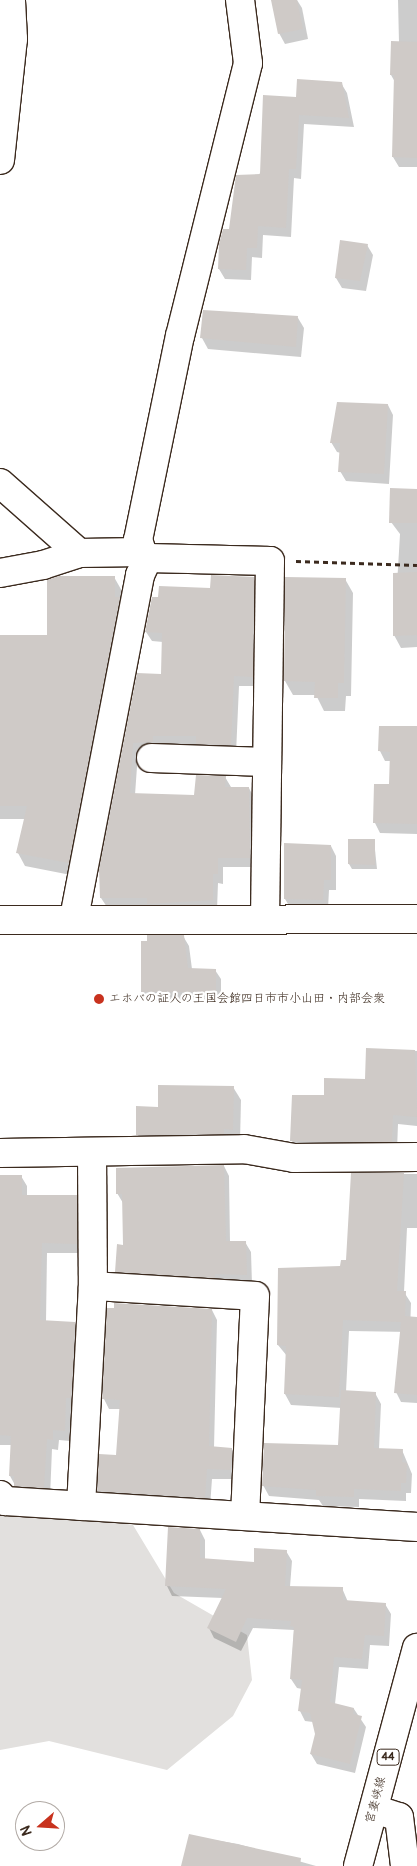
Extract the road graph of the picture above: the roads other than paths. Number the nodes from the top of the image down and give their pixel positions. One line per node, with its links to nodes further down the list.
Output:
1 (11, 0): 3 (street)
2 (240, 0): 6 (street)
3 (0, 160)
4 (0, 483): 5 (street)
5 (79, 553): 6 (street); 7 (street)
6 (145, 555): 9 (street); 10 (street)
7 (0, 573)
8 (151, 758): 9 (street)
9 (266, 762): 11 (street)
10 (74, 918): 11 (street); 13 (street)
11 (265, 918): 12 (street)
12 (417, 919)
13 (0, 920)
14 (0, 1153): 15 (street)
15 (92, 1153): 16 (street); 17 (street)
16 (417, 1157)
17 (93, 1286): 19 (street); 20 (street)
18 (0, 1495): 19 (street)
19 (81, 1506): 20 (street)
20 (244, 1516): 21 (street)
21 (417, 1527)
22 (417, 1648): 23 (street, 宮妻峡線 / 44)
23 (374, 1809): 24 (street, 宮妻峡線 / 44); 25 (street)
24 (358, 1866)
25 (406, 1866)

